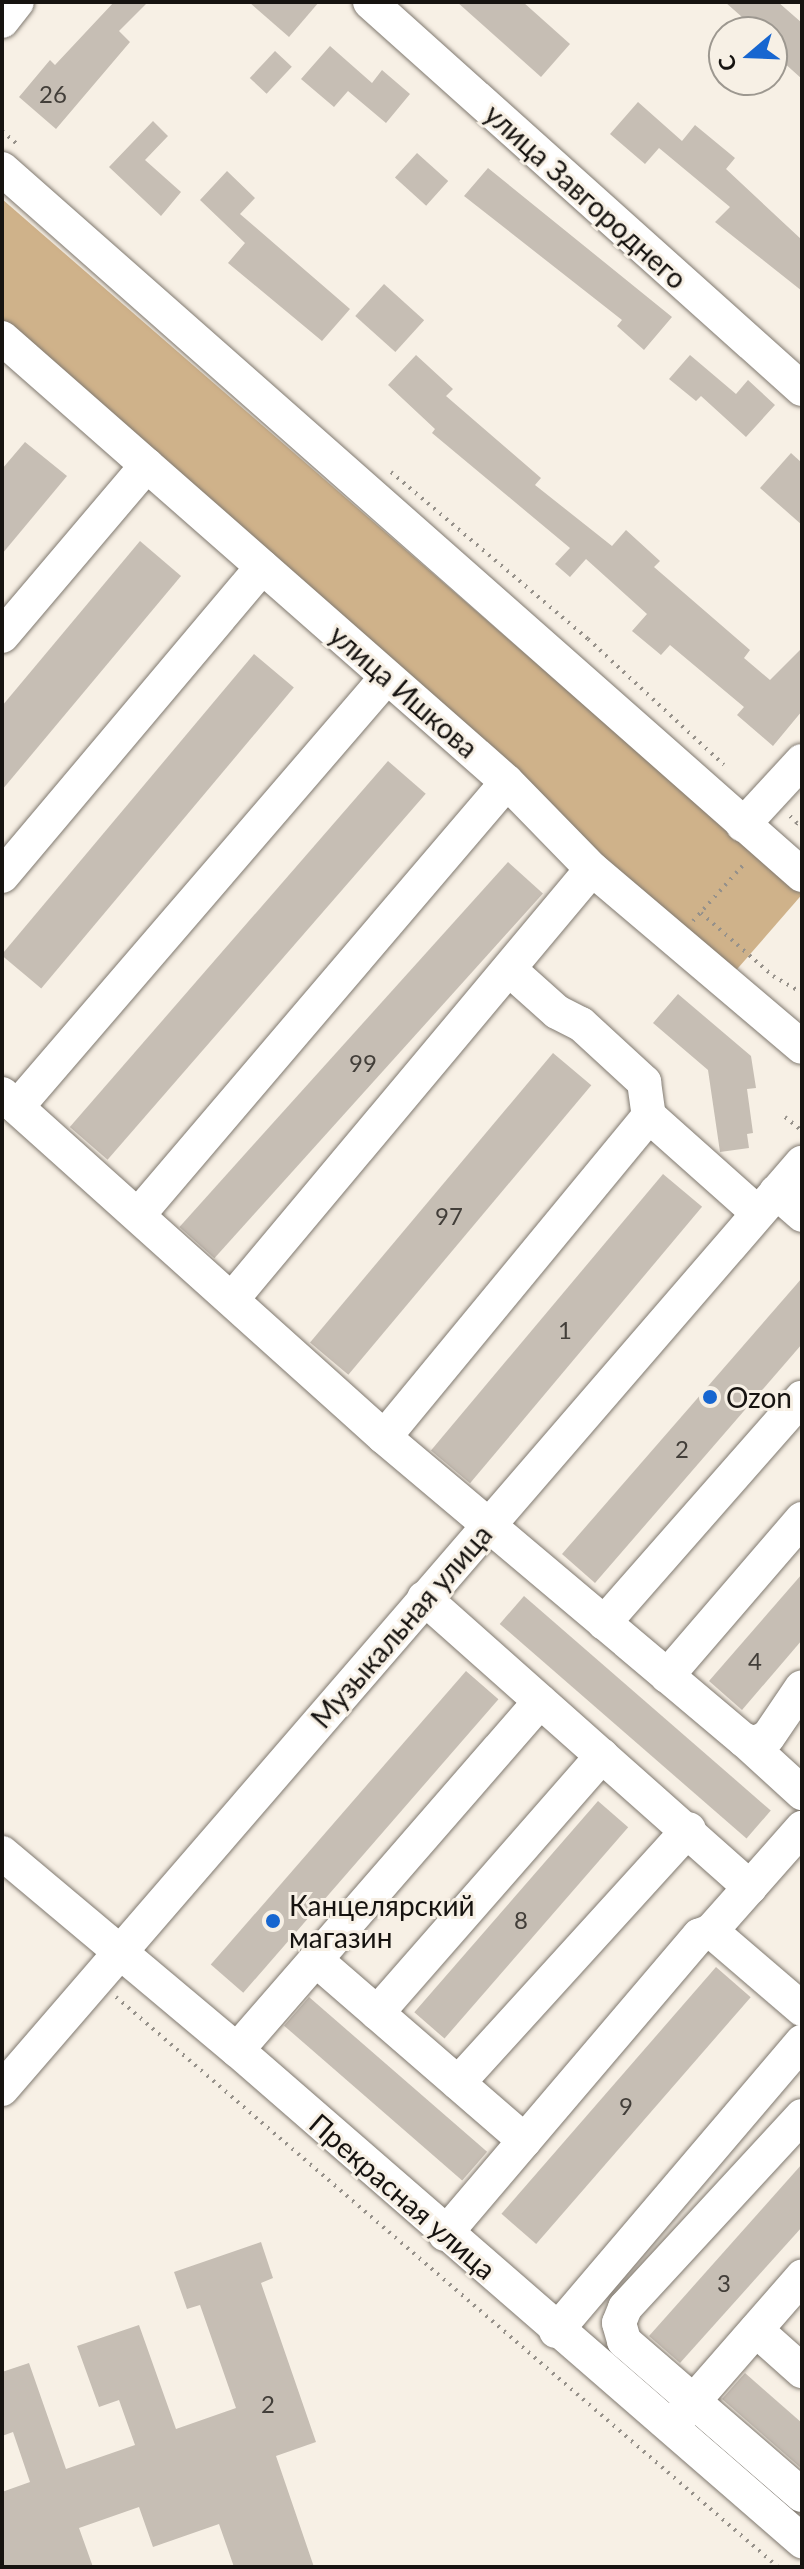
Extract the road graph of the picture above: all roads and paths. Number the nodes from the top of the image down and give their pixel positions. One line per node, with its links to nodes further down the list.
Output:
1 (17, 2): 3 (street)
2 (370, 2): 7 (street, улица Завгороднего)
3 (2, 21)
4 (2, 131): 5 (path)
5 (12, 159): 17 (street)
6 (4, 344): 8 (street, улица Ишкова)
7 (802, 389)
8 (147, 465): 10 (street, улица Ишкова); 11 (street)
9 (385, 467): 14 (path)
10 (262, 567): 12 (street, улица Ишкова); 22 (street)
11 (2, 636)
12 (387, 677): 15 (street, улица Ишкова); 26 (street)
13 (802, 761): 16 (street)
14 (733, 774)
15 (507, 782): 20 (street, улица Ишкова); 32 (street)
16 (766, 800): 17 (street); 18 (path)
17 (743, 825): 21 (street)
18 (781, 838)
19 (748, 859): 24 (path)
20 (592, 869): 23 (street); 25 (street, улица Ишкова)
21 (802, 875)
22 (2, 876)
23 (510, 970): 27 (street); 34 (street)
24 (802, 993)
25 (802, 1047)
26 (9, 1101): 32 (street)
27 (649, 1116): 31 (street); 36 (street)
28 (785, 1117): 29 (path)
29 (802, 1131)
30 (802, 1163): 31 (street, Музыкальная улица)
31 (767, 1203): 33 (street); 38 (street, Музыкальная улица)
32 (139, 1214): 34 (street)
33 (802, 1215)
34 (233, 1298): 36 (street)
35 (802, 1398): 40 (street)
36 (384, 1437): 38 (street)
37 (802, 1519): 41 (street)
38 (489, 1524): 39 (street, Музыкальная улица); 40 (street)
39 (424, 1598): 43 (street); 52 (street, Музыкальная улица)
40 (604, 1623): 41 (street)
41 (667, 1676): 44 (street)
42 (802, 1687): 44 (street)
43 (540, 1701): 45 (street); 53 (street)
44 (744, 1740): 46 (street)
45 (602, 1756): 48 (street); 56 (street)
46 (802, 1793)
47 (802, 1828): 50 (street)
48 (689, 1829): 50 (street); 59 (street)
49 (2, 1853): 52 (street, Прекрасная улица)
50 (750, 1887): 51 (street)
51 (711, 1931): 55 (street); 62 (street)
52 (120, 1952): 54 (street, Музыкальная улица); 58 (street, Прекрасная улица)
53 (316, 1960): 56 (street); 58 (street)
54 (96, 1981): 60 (street, Музыкальная улица); 72 (path)
55 (802, 2009)
56 (377, 2013): 59 (street)
57 (802, 2042): 66 (street)
58 (237, 2050): 63 (street, Прекрасная улица)
59 (458, 2083): 62 (street)
60 (2, 2089)
61 (802, 2116): 68 (street)
62 (525, 2141): 63 (street)
63 (445, 2234): 66 (street, Прекрасная улица)
64 (802, 2277): 65 (street)
65 (756, 2330): 67 (street); 68 (street)
66 (556, 2331): 69 (street, Прекрасная улица)
67 (802, 2371)
68 (692, 2401): 69 (street); 70 (street)
69 (671, 2429): 71 (street, Прекрасная улица)
70 (802, 2495)
71 (802, 2541)
72 (778, 2567)

